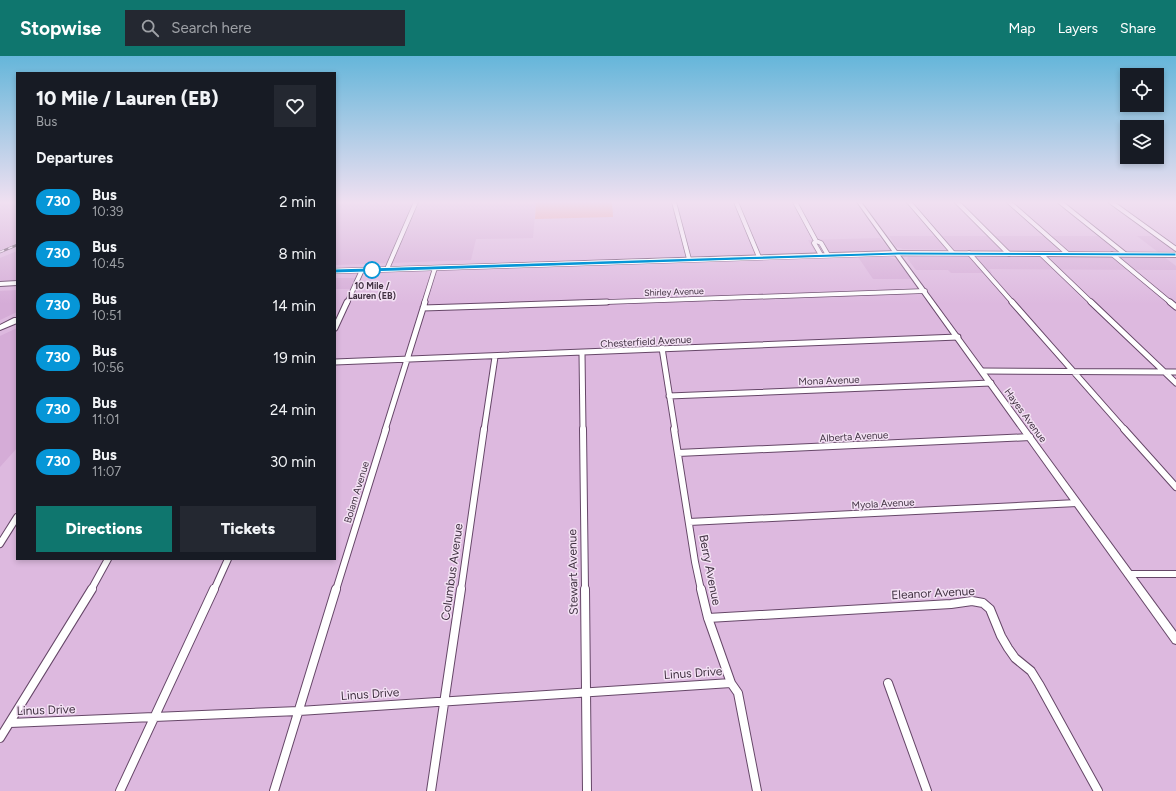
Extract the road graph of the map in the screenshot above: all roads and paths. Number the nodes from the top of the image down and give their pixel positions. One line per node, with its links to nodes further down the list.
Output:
1 (401, 236): 27 (street)
2 (683, 236): 25 (street)
3 (750, 236): 24 (street)
4 (813, 236): 11 (street)
5 (886, 236): 13 (street, Hayes Avenue)
6 (939, 236): 14 (street)
7 (991, 236): 16 (street)
8 (1048, 236): 18 (street)
9 (1104, 236): 20 (street)
10 (1159, 236): 12 (street)
11 (816, 241): 22 (street); 23 (street)
12 (1176, 248)
13 (898, 253): 14 (main road); 23 (main road); 32 (street, Hayes Avenue)
14 (953, 253): 15 (main road)
15 (969, 254): 16 (main road); 45 (street)
16 (1009, 254): 17 (main road)
17 (1041, 254): 18 (main road); 46 (street)
18 (1068, 254): 19 (main road)
19 (1112, 254): 20 (main road); 33 (street)
20 (1126, 254): 21 (main road)
21 (1176, 254)
22 (821, 255): 23 (main road); 24 (main road)
23 (828, 255)
24 (759, 257): 25 (main road)
25 (689, 259): 26 (main road)
26 (435, 268): 27 (main road); 34 (street, Bolam Avenue)
27 (387, 269): 28 (main road)
28 (362, 270): 29 (main road); 36 (street)
29 (336, 271)
30 (16, 283): 31 (main road)
31 (0, 284)
32 (925, 292): 34 (street, Shirley Avenue); 38 (street, Hayes Avenue)
33 (1176, 307)
34 (423, 308): 42 (street, Bolam Avenue)
35 (16, 320): 37 (main road)
36 (336, 326)
37 (0, 328)
38 (958, 337): 39 (street, Chesterfield Avenue); 44 (street, Hayes Avenue)
39 (662, 348): 40 (street, Chesterfield Avenue); 50 (street, Berry Avenue)
40 (582, 353): 41 (street, Chesterfield Avenue); 66 (street, Stewart Avenue)
41 (495, 357): 42 (street, Chesterfield Avenue); 67 (street, Columbus Avenue)
42 (407, 360): 43 (street, Chesterfield Avenue); 68 (street, Bolam Avenue)
43 (336, 362)
44 (982, 371): 45 (street); 48 (street, Hayes Avenue)
45 (1074, 371): 46 (street); 53 (street)
46 (1164, 372): 47 (street); 49 (street)
47 (1176, 372)
48 (991, 382): 50 (street, Mona Avenue); 51 (street, Hayes Avenue)
49 (1176, 383)
50 (669, 396): 52 (street, Berry Avenue)
51 (1030, 437): 52 (street, Alberta Avenue); 54 (street, Hayes Avenue)
52 (678, 453): 56 (street, Berry Avenue)
53 (1176, 487)
54 (1077, 503): 56 (street, Myola Avenue); 60 (street, Hayes Avenue)
55 (16, 519): 57 (street)
56 (689, 522): 62 (street, Berry Avenue)
57 (0, 544)
58 (107, 560): 70 (street)
59 (228, 560): 69 (street)
60 (1128, 574): 61 (street); 63 (street, Hayes Avenue)
61 (1176, 574)
62 (708, 618): 64 (street, Berry Avenue); 78 (street, Eleanor Avenue)
63 (1176, 640)
64 (731, 683): 66 (street, Linus Drive); 76 (street, Berry Avenue)
65 (888, 683): 77 (street)
66 (586, 692): 67 (street, Linus Drive); 75 (street, Stewart Avenue)
67 (444, 701): 68 (street, Linus Drive); 74 (street, Columbus Avenue)
68 (299, 711): 69 (street, Linus Drive); 73 (street, Bolam Avenue)
69 (155, 718): 70 (street, Linus Drive); 72 (street)
70 (10, 723): 71 (street)
71 (0, 738)
72 (120, 791)
73 (274, 791)
74 (431, 791)
75 (587, 791)
76 (757, 791)
77 (927, 791)
78 (1098, 791)

